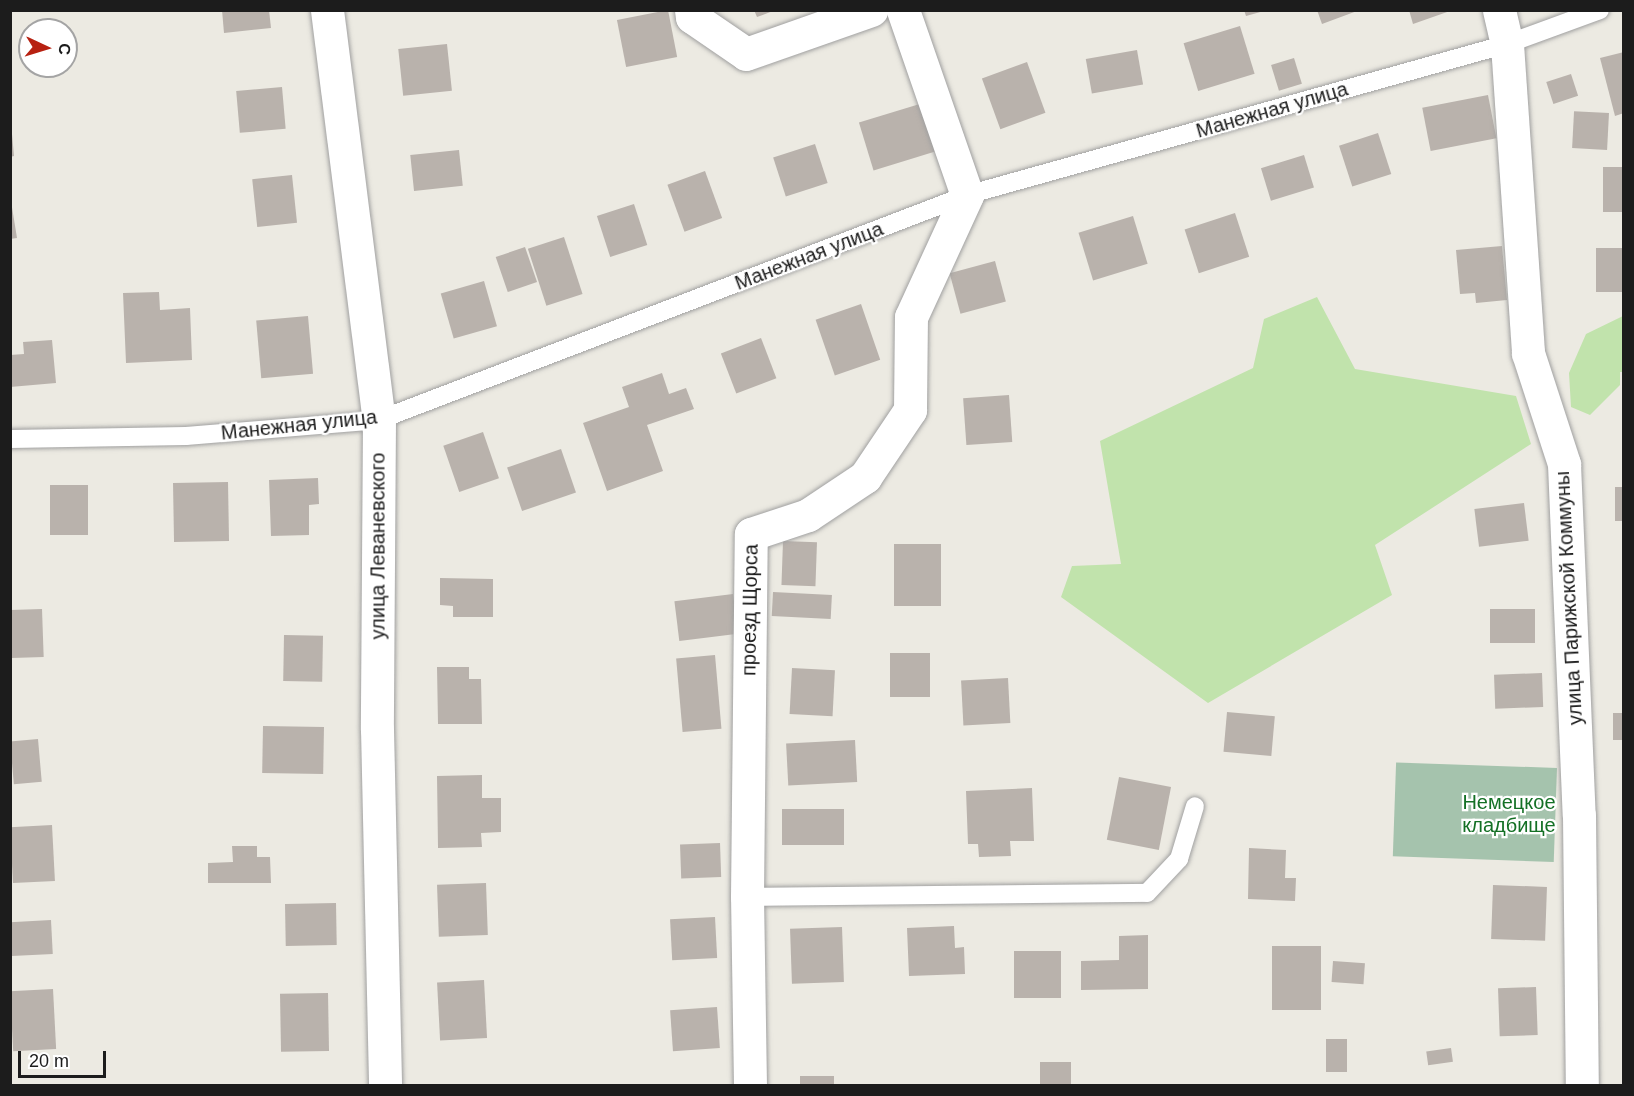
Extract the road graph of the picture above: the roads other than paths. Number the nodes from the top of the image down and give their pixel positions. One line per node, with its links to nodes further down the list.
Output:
1 (327, 10): 9 (street, улица Леваневского)
2 (691, 10): 3 (street)
3 (871, 10)
4 (903, 10): 8 (street)
5 (1499, 10): 7 (street, улица Парижской Коммуны)
6 (1600, 10): 7 (lane, Манежная улица)
7 (1507, 44): 8 (lane, Манежная улица); 15 (street, улица Парижской Коммуны)
8 (967, 195): 9 (lane, Манежная улица); 12 (street, проезд Щорса)
9 (379, 420): 10 (lane, Манежная улица); 13 (street, улица Леваневского)
10 (10, 439)
11 (1195, 806): 12 (lane)
12 (747, 897): 14 (street, проезд Щорса)
13 (385, 1086)
14 (750, 1086)
15 (1582, 1086)

